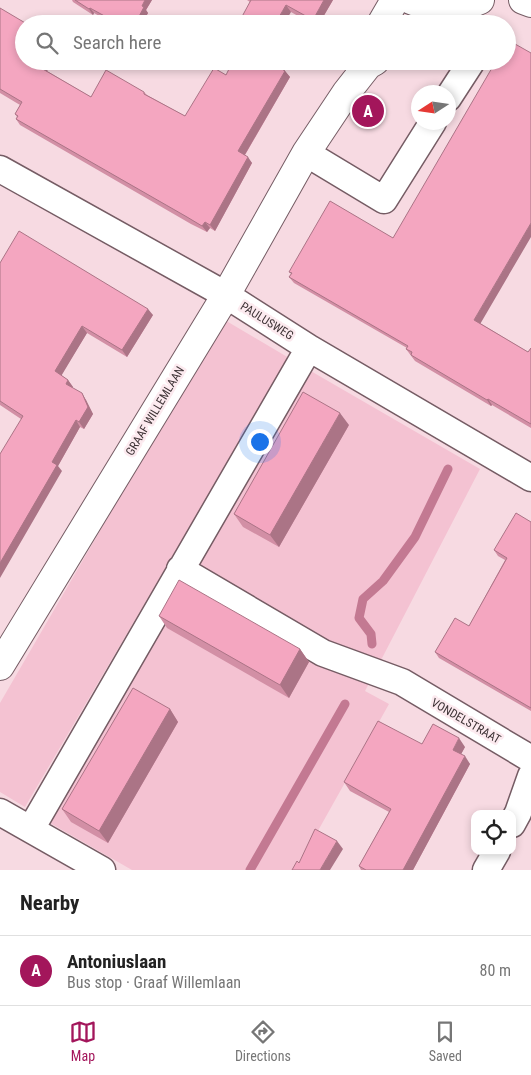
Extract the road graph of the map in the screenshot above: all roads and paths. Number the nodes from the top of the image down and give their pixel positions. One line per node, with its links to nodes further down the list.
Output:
1 (395, 0): 6 (street)
2 (480, 0): 5 (street)
3 (523, 0): 4 (street)
4 (531, 4)
5 (420, 11)
6 (386, 15)
7 (365, 70): 11 (street, GRAAF WILLEMLAAN)
8 (466, 70): 9 (street)
9 (456, 86)
10 (428, 130): 11 (street)
11 (306, 154): 13 (street, GRAAF WILLEMLAAN)
12 (0, 169): 13 (street, PAULUSWEG)
13 (226, 295): 14 (street, PAULUSWEG); 17 (street, GRAAF WILLEMLAAN)
14 (309, 348): 15 (street, PAULUSWEG); 16 (street)
15 (531, 478)
16 (180, 569): 18 (street, VONDELSTRAAT); 22 (street)
17 (0, 666)
18 (531, 759)
19 (531, 776): 21 (street)
20 (0, 812): 22 (street)
21 (521, 819)
22 (31, 829): 24 (street)
23 (495, 855): 25 (street)
24 (102, 870)
25 (486, 870)

